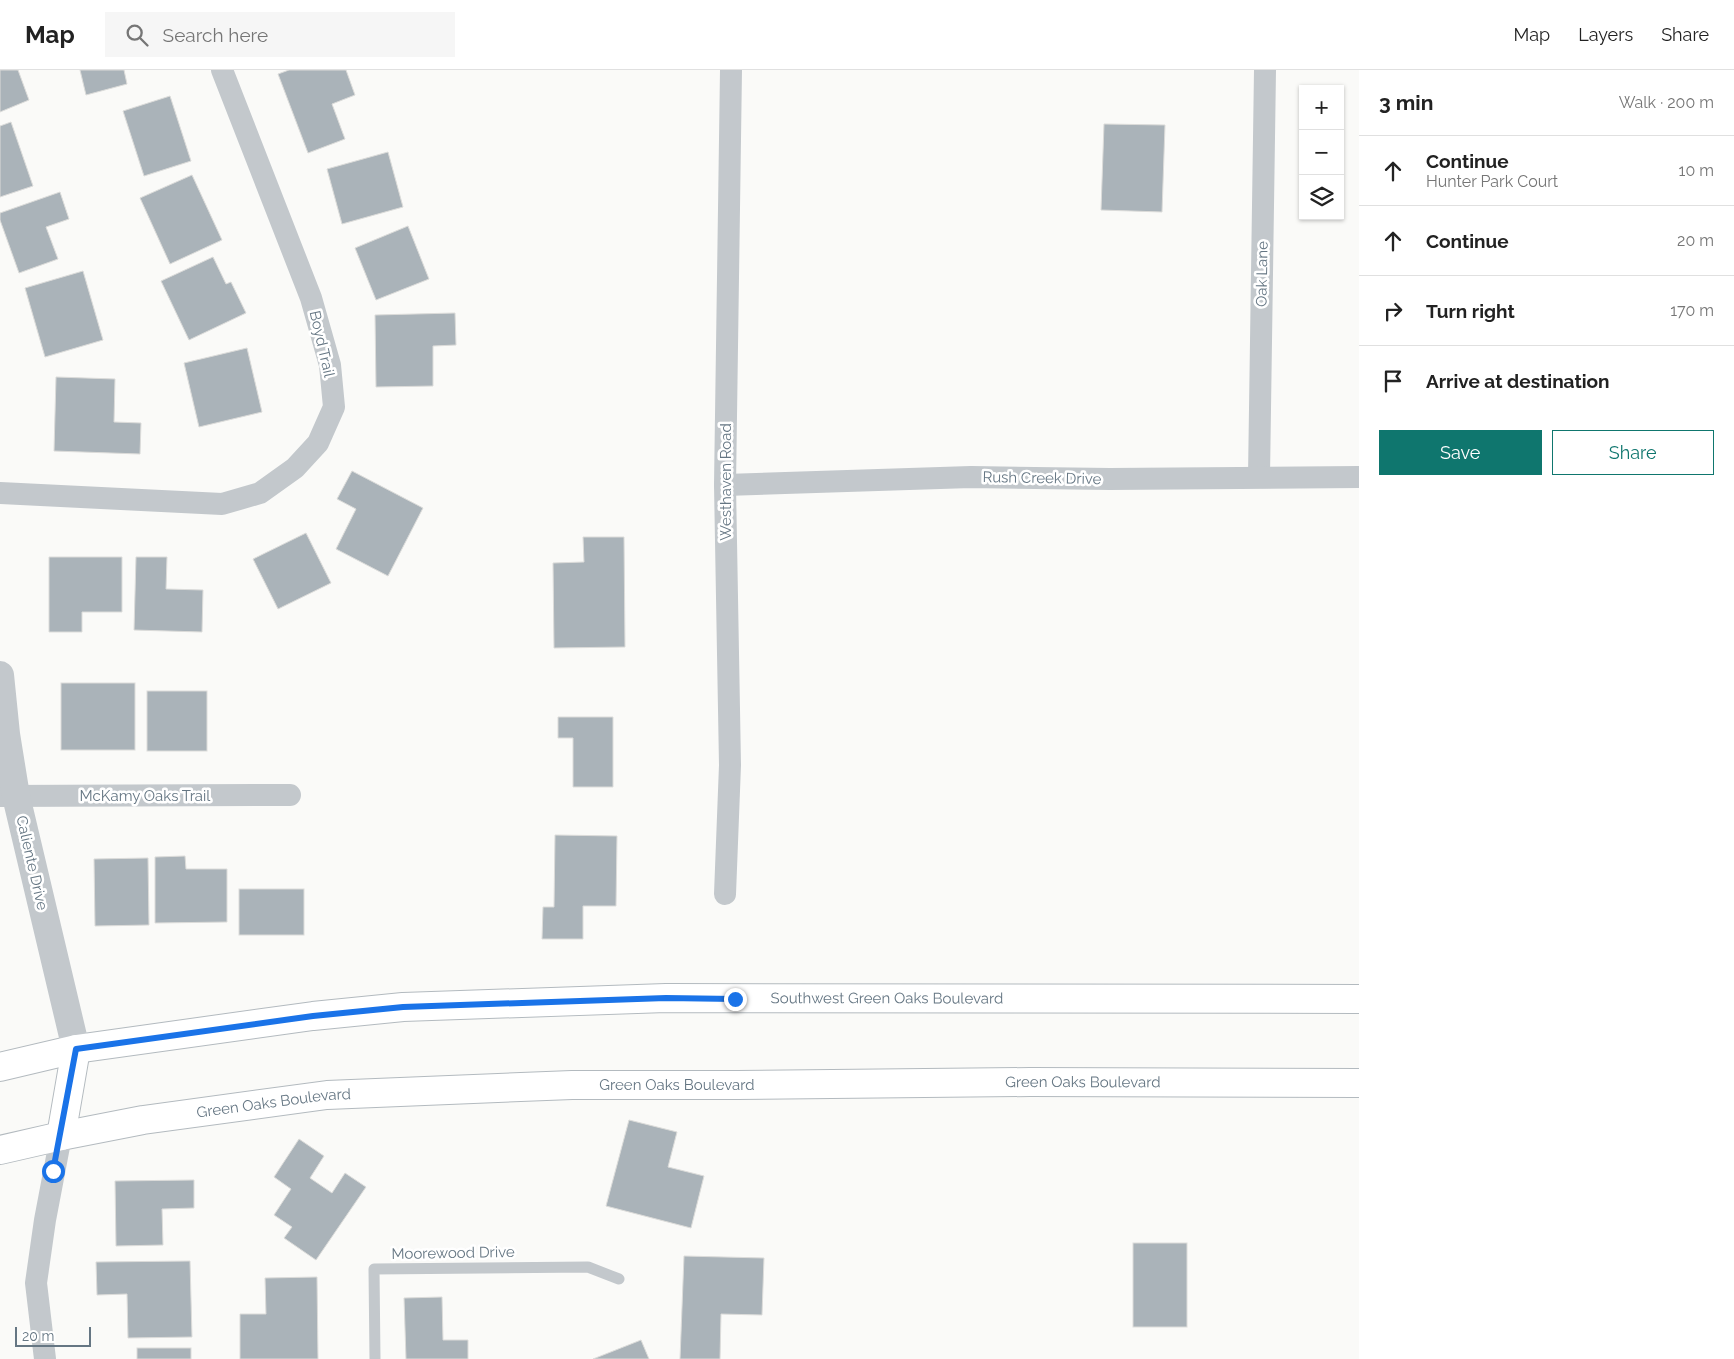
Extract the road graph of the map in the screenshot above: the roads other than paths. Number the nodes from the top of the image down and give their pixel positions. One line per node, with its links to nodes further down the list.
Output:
1 (222, 70): 7 (street, Boyd Trail)
2 (731, 70): 6 (street, Westhaven Road)
3 (1265, 70): 4 (street, Oak Lane)
4 (1259, 477): 5 (street, Rush Creek Drive); 6 (street, Rush Creek Drive)
5 (1359, 477)
6 (725, 485): 11 (street, Westhaven Road)
7 (0, 493)
8 (0, 675): 10 (street, Caliente Drive)
9 (290, 795): 10 (street, McKamy Oaks Trail)
10 (8, 796): 13 (street, Caliente Drive)
11 (725, 894)
12 (1359, 999): 13 (main road, Southwest Green Oaks Boulevard)
13 (76, 1049): 14 (main road, Southwest Green Oaks Boulevard); 16 (main road)
14 (0, 1067)
15 (1359, 1083): 16 (main road, Green Oaks Boulevard)
16 (60, 1136): 17 (main road, Green Oaks Boulevard); 19 (street)
17 (0, 1150)
18 (619, 1278): 20 (lane, Moorewood Drive)
19 (45, 1359)
20 (375, 1359)

